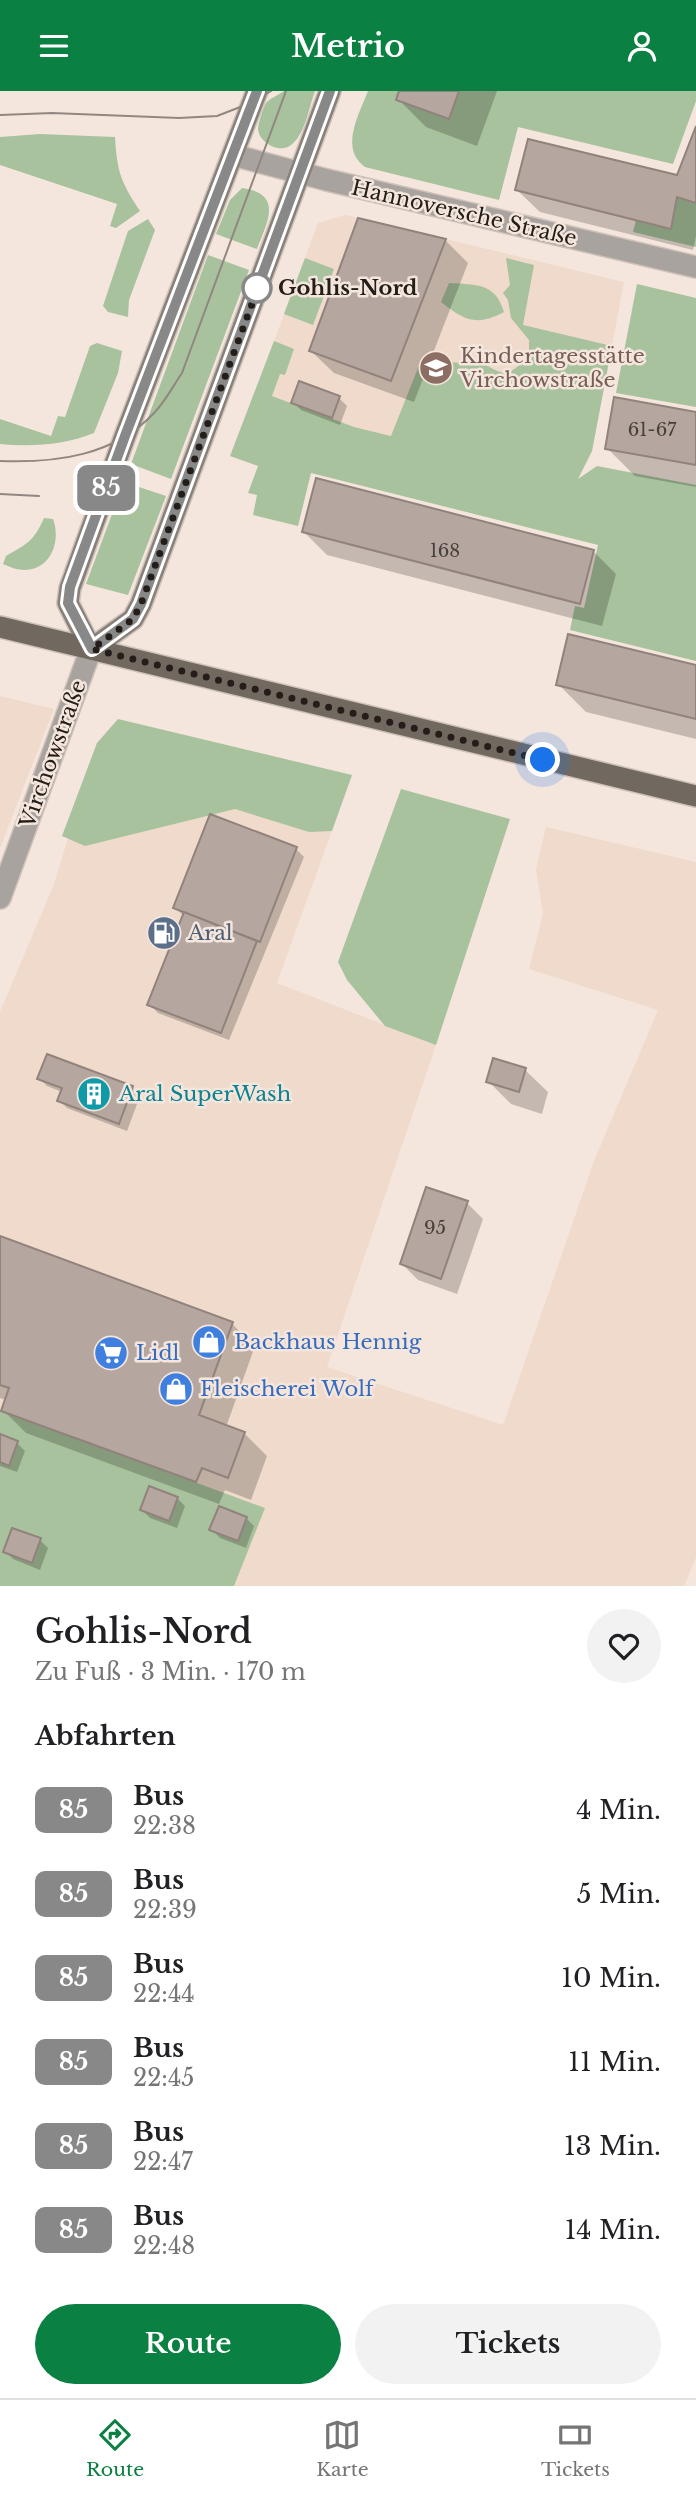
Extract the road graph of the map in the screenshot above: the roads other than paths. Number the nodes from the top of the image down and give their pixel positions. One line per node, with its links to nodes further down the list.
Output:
1 (257, 91): 3 (main road)
2 (330, 91): 4 (main road)
3 (233, 155): 4 (street, Hannoversche Straße); 7 (main road)
4 (299, 173): 5 (street, Hannoversche Straße); 7 (main road)
5 (696, 267)
6 (0, 627): 7 (main road)
7 (92, 649): 8 (main road); 9 (street, Virchowstraße)
8 (696, 796)
9 (0, 898)

